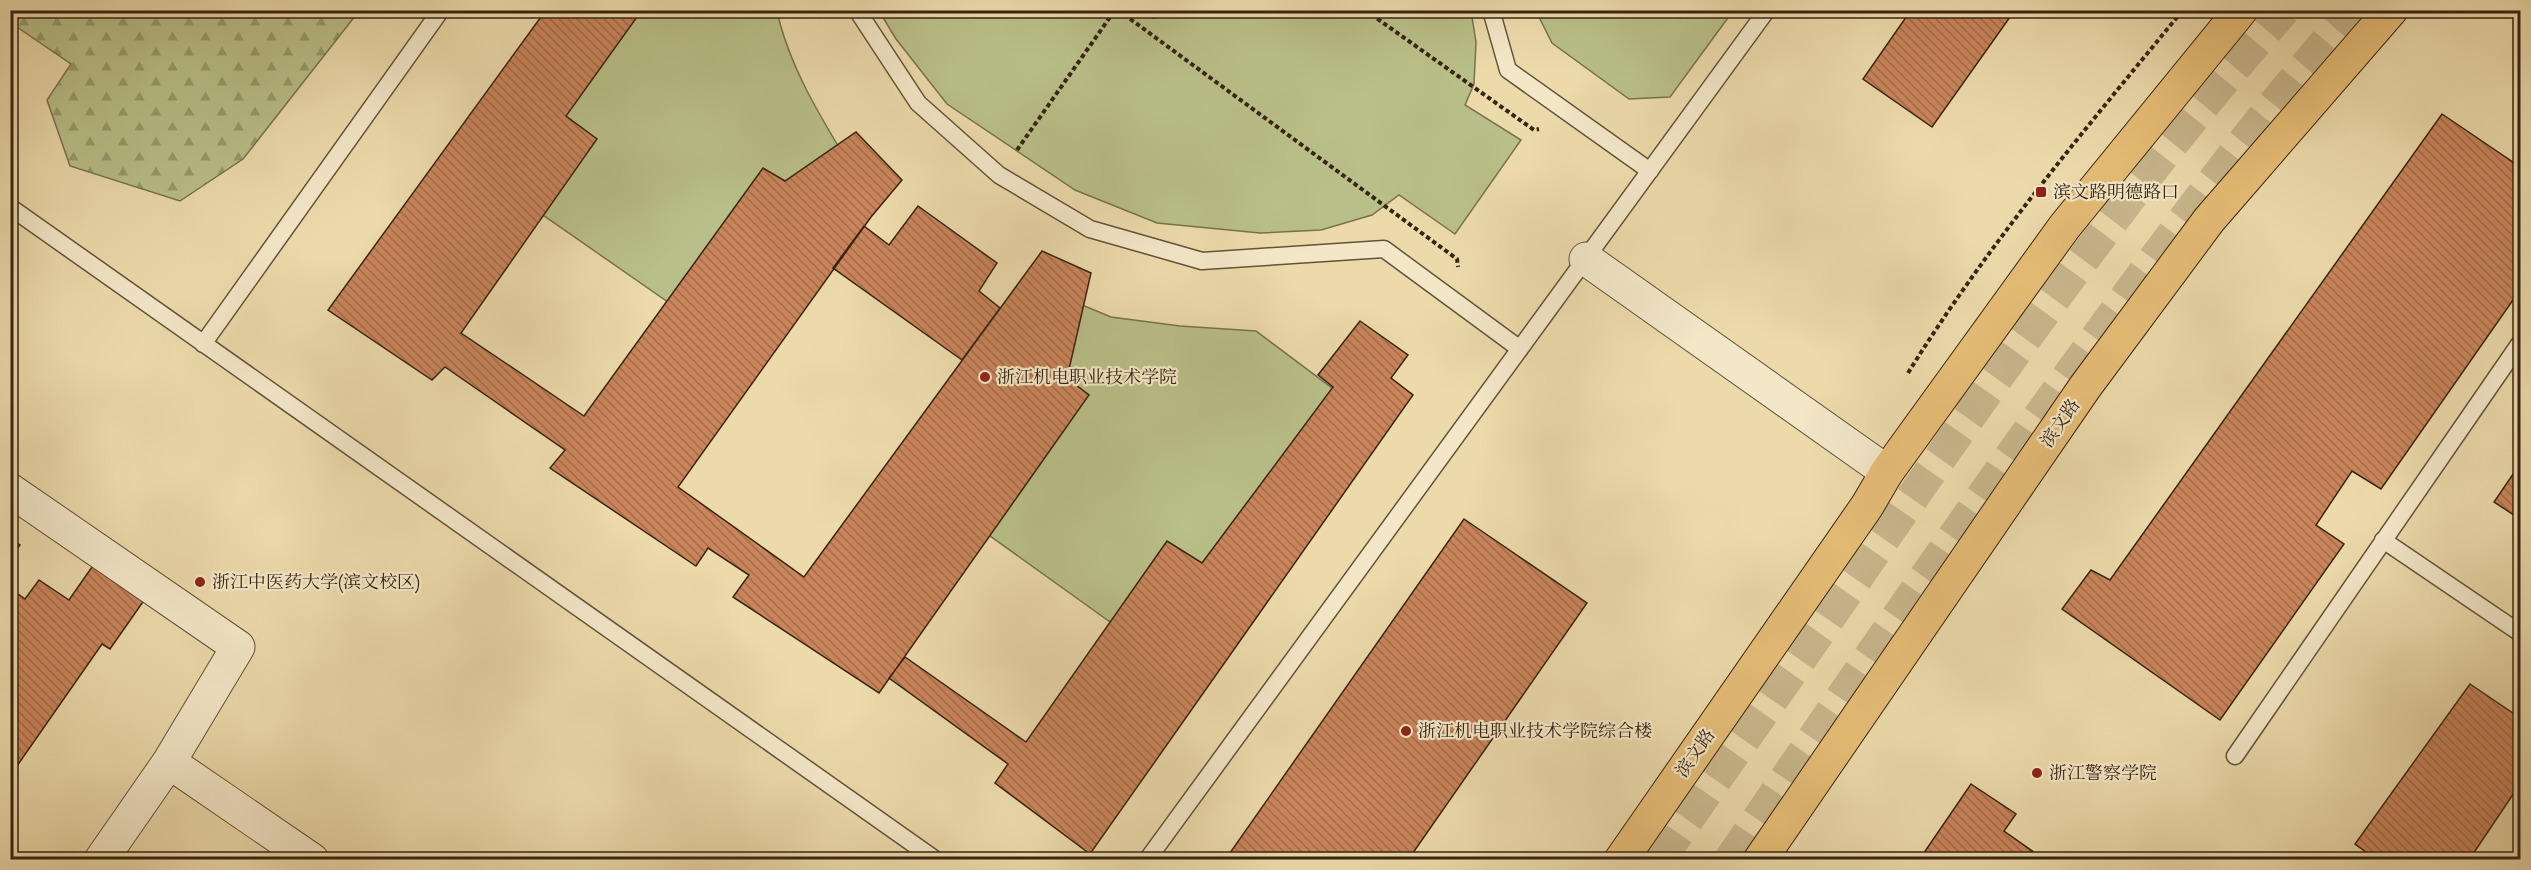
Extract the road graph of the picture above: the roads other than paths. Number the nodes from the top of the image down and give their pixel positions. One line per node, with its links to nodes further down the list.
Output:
1 (441, 10): 11 (lane)
2 (858, 10): 12 (lane)
3 (1491, 10): 7 (lane)
4 (1767, 10): 7 (lane)
5 (2241, 10): 13 (main road, 滨文路)
6 (2391, 10): 24 (main road, 滨文路)
7 (1650, 171): 9 (lane)
8 (10, 207): 11 (lane)
9 (1586, 259): 12 (lane); 13 (street)
10 (2520, 343): 15 (lane)
11 (203, 344): 21 (lane)
12 (1520, 349): 22 (lane)
13 (1887, 472): 23 (main road, 滨文路)
14 (10, 490): 18 (street)
15 (2384, 540): 16 (lane); 17 (lane)
16 (2520, 633)
17 (2235, 756)
18 (169, 762): 19 (street); 20 (street)
19 (101, 860)
20 (312, 860)
21 (936, 860)
22 (1147, 860)
23 (1621, 860)
24 (1760, 860)

